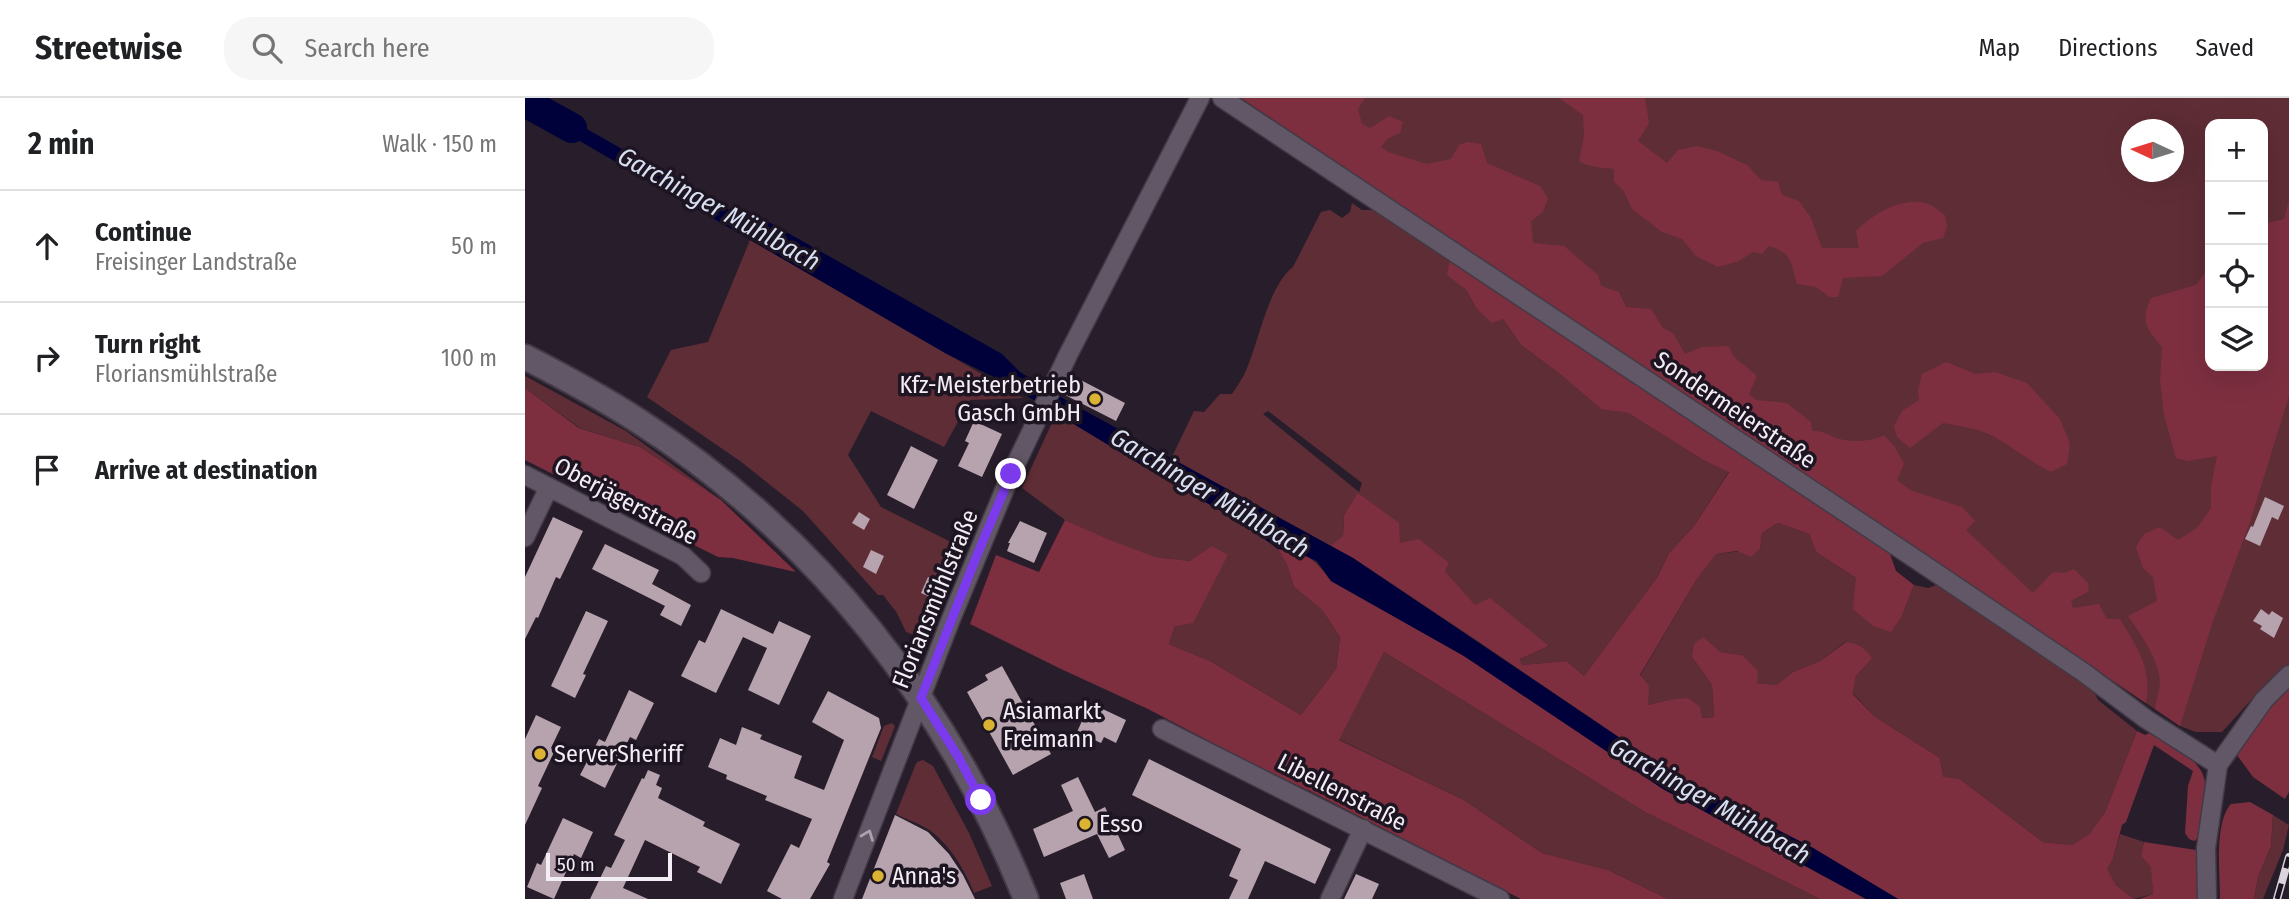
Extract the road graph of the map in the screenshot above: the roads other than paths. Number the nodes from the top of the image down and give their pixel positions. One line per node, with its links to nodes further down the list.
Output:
1 (1200, 98): 9 (street, Floriansmühlstraße)
2 (1222, 98): 11 (street, Sondermeierstraße)
3 (525, 357): 9 (main road)
4 (525, 475): 5 (street, Oberjägerstraße)
5 (549, 487): 6 (street); 7 (street, Oberjägerstraße)
6 (525, 537)
7 (701, 573)
8 (2289, 675): 11 (street)
9 (921, 698): 13 (street, Floriansmühlstraße, one-way to 9); 14 (main road)
10 (1162, 729): 12 (street, Libellenstraße)
11 (2218, 765): 17 (street)
12 (1363, 829): 15 (street); 16 (street, Libellenstraße)
13 (843, 899)
14 (1026, 899)
15 (1330, 899)
16 (1500, 899)
17 (2207, 899)

